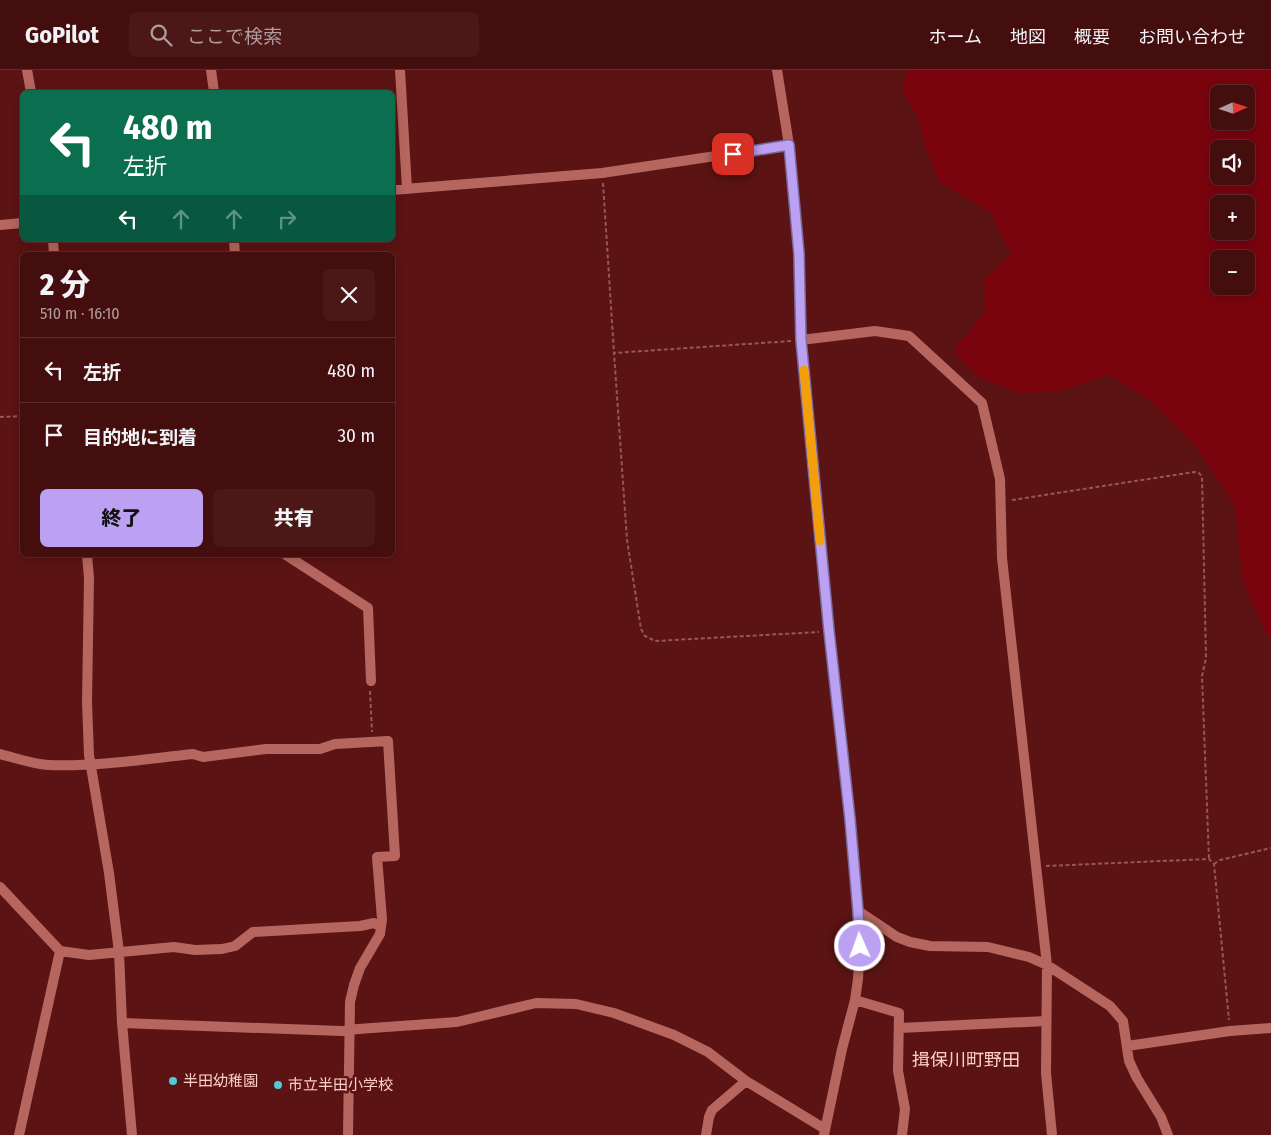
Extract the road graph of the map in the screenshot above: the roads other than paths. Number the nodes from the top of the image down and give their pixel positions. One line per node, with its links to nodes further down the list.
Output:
1 (28, 70): 5 (street)
2 (211, 70): 6 (street)
3 (400, 70): 8 (street)
4 (777, 70): 7 (street)
5 (32, 90)
6 (214, 90)
7 (789, 145): 8 (street); 12 (street)
8 (407, 189): 9 (street)
9 (395, 190)
10 (20, 224): 11 (street)
11 (0, 225)
12 (801, 340): 19 (street); 23 (street)
13 (87, 557): 17 (street)
14 (289, 557): 15 (street)
15 (371, 681)
16 (0, 754): 17 (street)
17 (90, 764): 20 (street); 22 (street)
18 (0, 886): 21 (street)
19 (858, 911): 23 (street); 24 (street)
20 (382, 927): 22 (street); 29 (street)
21 (60, 951): 22 (street); 33 (street)
22 (119, 952): 26 (street)
23 (1047, 965): 25 (street); 30 (street)
24 (855, 1000): 27 (street); 32 (street)
25 (1046, 1021): 27 (street); 38 (street)
26 (122, 1023): 29 (street); 34 (street)
27 (900, 1028): 37 (street)
28 (1271, 1028): 30 (street)
29 (350, 1030): 31 (street); 35 (street)
30 (1127, 1046): 39 (street)
31 (746, 1081): 32 (street); 36 (street)
32 (824, 1132)
33 (19, 1135)
34 (132, 1135)
35 (348, 1135)
36 (706, 1135)
37 (902, 1135)
38 (1052, 1135)
39 (1168, 1135)

